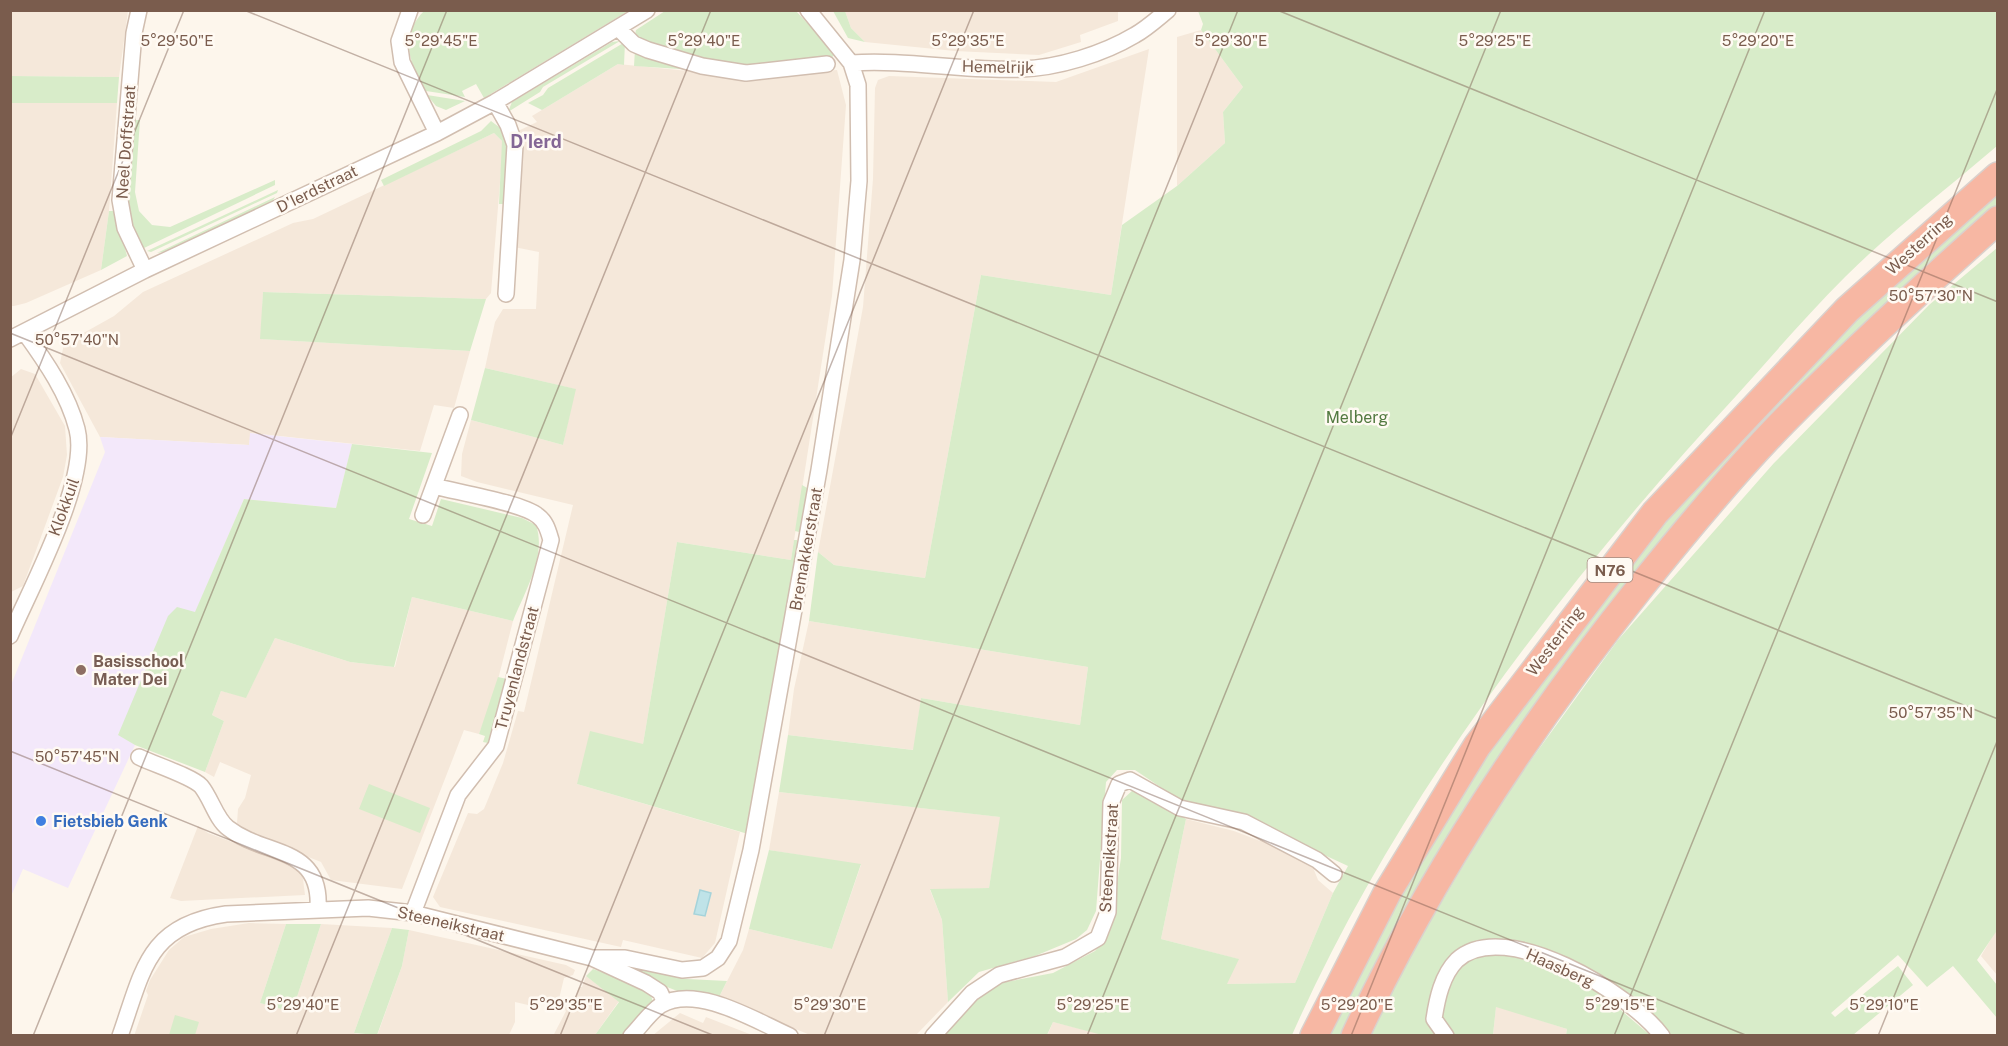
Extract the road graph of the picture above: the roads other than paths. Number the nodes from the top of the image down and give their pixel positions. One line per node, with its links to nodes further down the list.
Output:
1 (139, 10): 13 (street, Neel Doffstraat)
2 (410, 10): 10 (street)
3 (647, 10): 6 (street, D'Ierdstraat)
4 (1168, 10): 7 (street, Hemelrijk)
5 (813, 13): 7 (street, Bremakkerstraat)
6 (619, 29): 8 (street); 9 (street, D'Ierdstraat)
7 (851, 63): 26 (street, Bremakkerstraat)
8 (827, 64)
9 (495, 102): 10 (street, D'Ierdstraat); 14 (street)
10 (437, 133): 13 (street, D'Ierdstraat)
11 (1998, 176): 32 (highway, Westerring / N76)
12 (1998, 220): 33 (highway, Westerring / N76)
13 (145, 270): 15 (street, D'Ierdstraat)
14 (506, 294)
15 (25, 333): 16 (street, D'Ierdstraat); 20 (street, Klokkuil)
16 (10, 339)
17 (460, 415): 18 (street)
18 (434, 486): 19 (street); 25 (street, Truyenlandstraat)
19 (423, 515)
20 (15, 614): 21 (street, Klokkuil)
21 (10, 636)
22 (138, 757): 24 (street)
23 (1334, 874): 31 (street, Steeneikstraat)
24 (318, 909): 25 (street, Steeneikstraat); 28 (street, Steeneikstraat)
25 (413, 914): 26 (street, Steeneikstraat)
26 (592, 958): 27 (street, Steeneikstraat)
27 (665, 1003): 29 (street); 30 (street)
28 (120, 1035)
29 (631, 1035)
30 (789, 1035)
31 (933, 1035)
32 (1314, 1035)
33 (1354, 1035)
34 (1446, 1035): 35 (street, Haasberg)
35 (1662, 1035)

